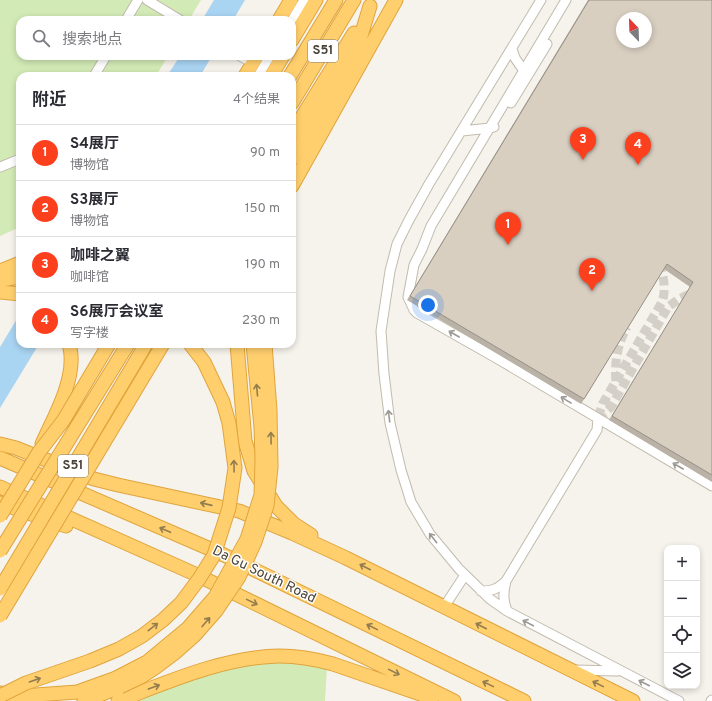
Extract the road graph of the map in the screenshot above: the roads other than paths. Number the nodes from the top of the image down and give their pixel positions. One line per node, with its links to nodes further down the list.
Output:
1 (138, 0): 13 (street)
2 (147, 0): 14 (street)
3 (291, 0): 15 (highway)
4 (304, 0): 16 (street)
5 (316, 0): 17 (highway)
6 (336, 0): 28 (highway, S51)
7 (354, 0): 30 (highway, S51)
8 (396, 0): 37 (highway)
9 (541, 0): 18 (street)
10 (566, 0): 23 (street)
11 (573, 0): 29 (street)
12 (372, 3): 31 (highway); 34 (highway)
13 (128, 16)
14 (173, 16)
15 (281, 16)
16 (294, 16)
17 (296, 33)
18 (512, 50): 23 (street); 33 (street)
19 (104, 60): 24 (street)
20 (255, 60): 25 (highway)
21 (268, 60): 26 (street)
22 (281, 60): 27 (highway)
23 (524, 70): 29 (street); 32 (street)
24 (96, 72)
25 (248, 72)
26 (260, 72)
27 (273, 72)
28 (292, 72)
29 (524, 82): 32 (street)
30 (296, 96)
31 (296, 126)
32 (493, 127): 33 (street); 53 (street, one-way to 32)
33 (462, 131): 66 (street, one-way to 33)
34 (296, 152)
35 (16, 161): 36 (street)
36 (0, 167)
37 (296, 179)
38 (16, 265): 39 (highway)
39 (0, 271)
40 (16, 278): 41 (highway)
41 (0, 280)
42 (0, 292): 43 (highway)
43 (16, 294)
44 (70, 348): 57 (highway, bridge)
45 (107, 348): 57 (highway, bridge)
46 (126, 348): 63 (highway, S51, bridge)
47 (144, 348): 68 (highway, S51, bridge)
48 (161, 348): 72 (highway, bridge)
49 (193, 348): 76 (highway, one-way to 49, bridge)
50 (237, 348): 64 (highway)
51 (253, 348): 75 (highway, one-way to 51, bridge)
52 (264, 348): 75 (highway, one-way to 52, bridge)
53 (598, 419): 59 (street, one-way to 53); 67 (street)
54 (0, 437): 56 (highway)
55 (0, 444): 56 (highway)
56 (16, 448): 64 (highway, one-way to 56)
57 (39, 452): 62 (highway, bridge)
58 (0, 458): 81 (highway, Da Gu South Road, one-way to 58)
59 (712, 486)
60 (0, 487): 65 (highway, Da Gu South Road)
61 (0, 502): 65 (highway)
62 (0, 516)
63 (0, 552)
64 (346, 558): 70 (highway, one-way to 64)
65 (165, 561): 80 (highway, Da Gu South Road, one-way to 80)
66 (465, 575): 69 (street); 70 (street)
67 (506, 581): 69 (street); 71 (street)
68 (0, 589)
69 (481, 591): 71 (street)
70 (444, 607): 73 (highway, one-way to 70)
71 (507, 612): 74 (street, one-way to 71)
72 (0, 616)
73 (569, 670): 74 (street); 82 (highway, one-way to 73)
74 (621, 671): 83 (street, one-way to 74)
75 (118, 682): 76 (highway); 77 (highway)
76 (0, 695)
77 (84, 701)
78 (118, 701): 79 (highway, one-way to 79)
79 (440, 701)
80 (454, 701)
81 (524, 701)
82 (633, 701)
83 (679, 701)

